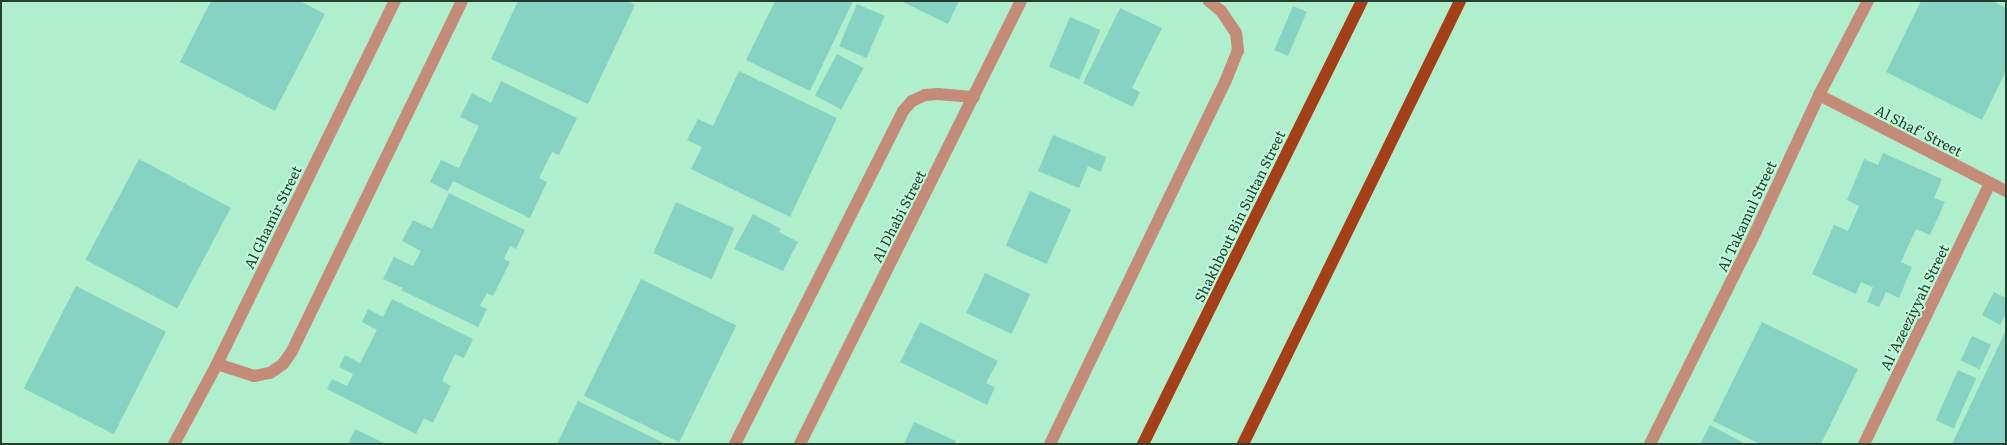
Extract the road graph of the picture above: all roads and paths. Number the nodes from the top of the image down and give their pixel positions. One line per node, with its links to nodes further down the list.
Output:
1 (395, 1): 12 (street, Al Ghamir Street)
2 (462, 1): 12 (street)
3 (1021, 1): 9 (street, Al Dhabi Street)
4 (1209, 1): 16 (street)
5 (1362, 1): 17 (main road, Shakhbout Bin Sultan Street)
6 (1460, 1): 18 (main road)
7 (1868, 1): 8 (street, Al Takamul Street)
8 (1819, 96): 10 (street, Al Shaf' Street); 19 (street, Al Takamul Street)
9 (974, 97): 14 (street); 15 (street, Al Dhabi Street)
10 (1990, 183): 11 (street, Al Shaf' Street); 20 (street, Al 'Azeeziyyah Street)
11 (2006, 191)
12 (217, 364): 13 (street, Al Ghamir Street)
13 (174, 444)
14 (735, 444)
15 (800, 444)
16 (1050, 444)
17 (1143, 444)
18 (1243, 444)
19 (1650, 444)
20 (1864, 444)

